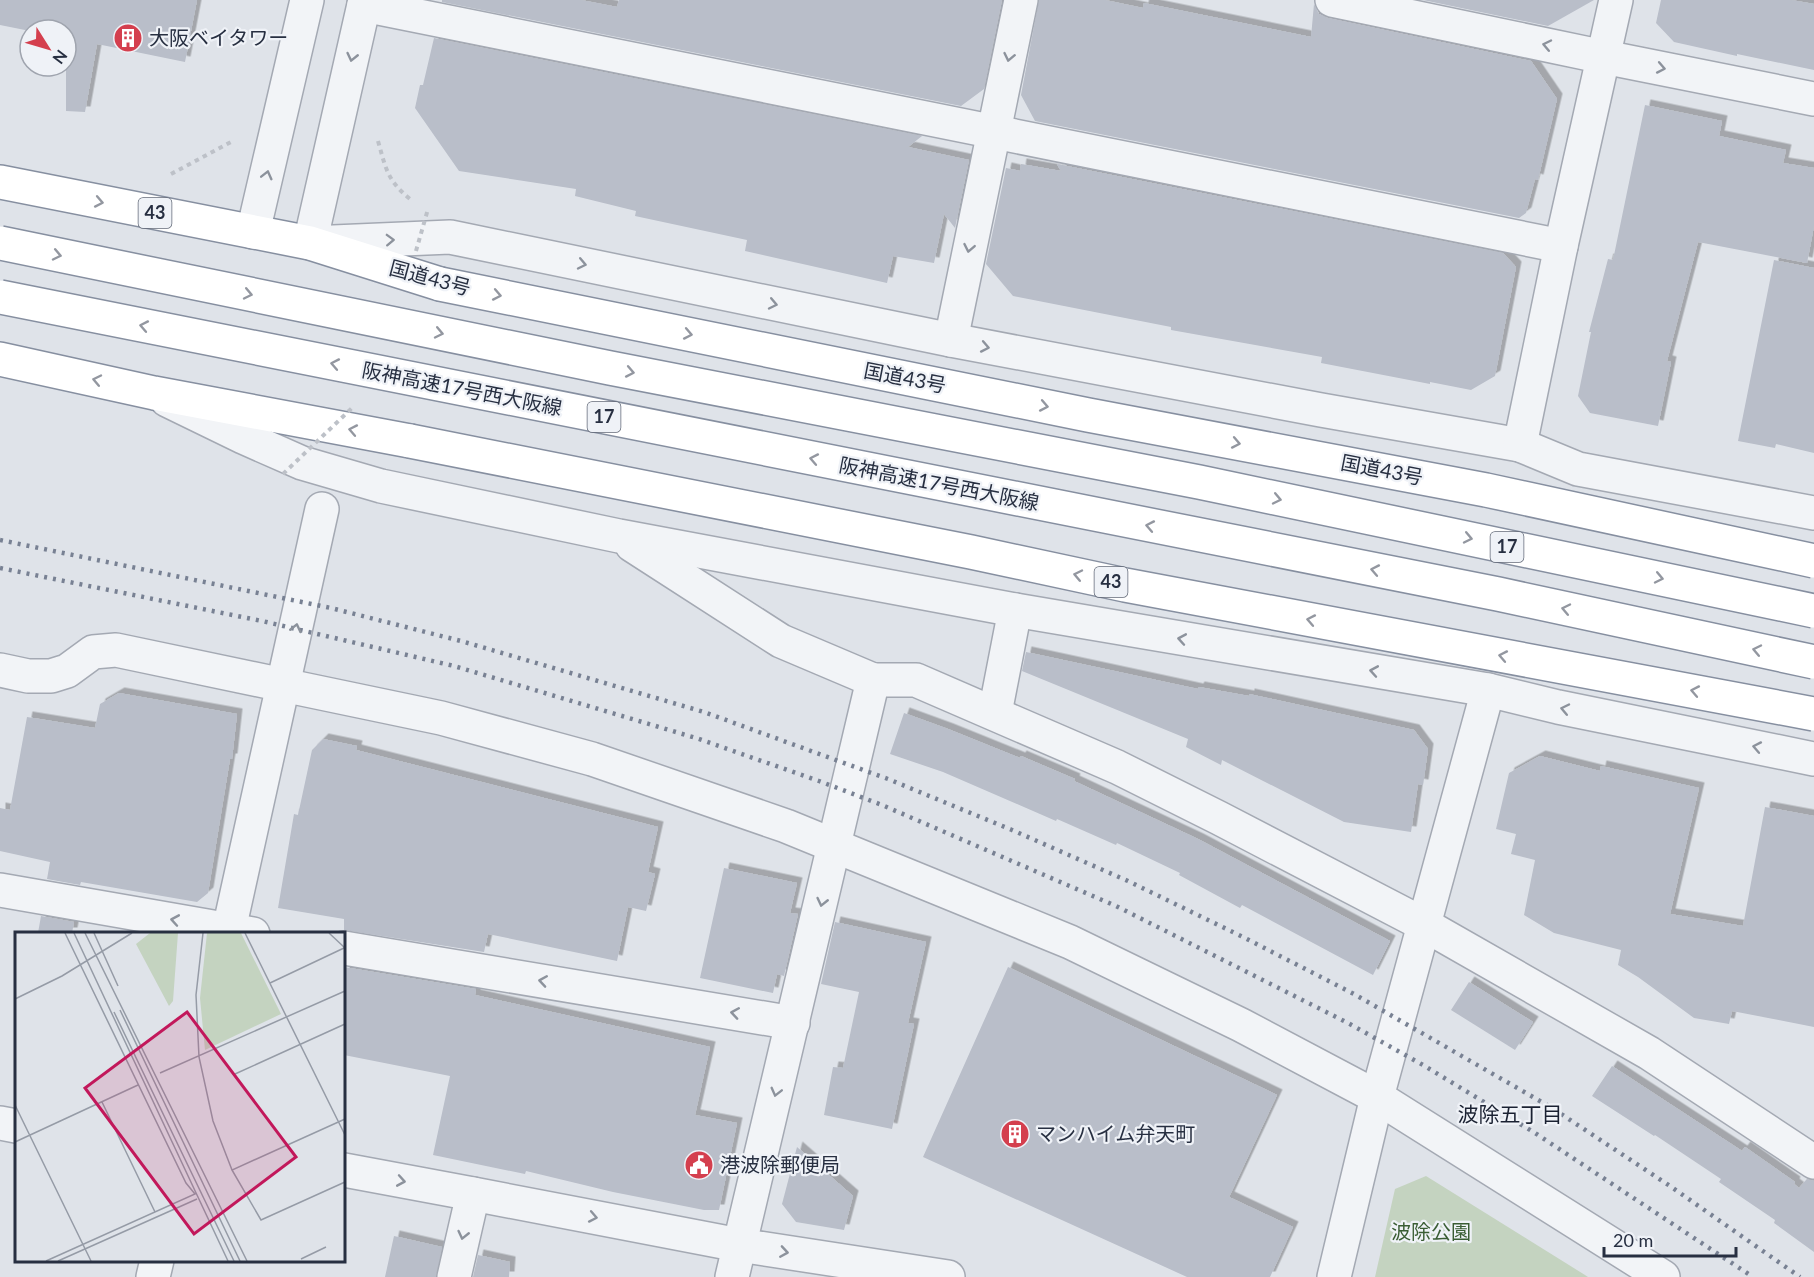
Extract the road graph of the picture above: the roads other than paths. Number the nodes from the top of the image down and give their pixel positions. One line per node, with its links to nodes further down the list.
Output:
1 (307, 0): 10 (street, one-way to 1)
2 (1021, 0): 8 (street, one-way to 8)
3 (1332, 0): 6 (street, one-way to 3)
4 (1616, 0): 6 (street)
5 (365, 2): 8 (street); 12 (street, one-way to 12)
6 (1604, 57): 7 (street, one-way to 7); 13 (street)
7 (1814, 99)
8 (993, 132): 13 (street); 15 (street, one-way to 15)
9 (0, 182): 10 (highway, 国道43号 / 43, one-way to 10)
10 (253, 232): 12 (highway, 国道43号 / 43)
11 (0, 243): 24 (highway, 17, one-way to 24, bridge)
12 (310, 243): 15 (street, one-way to 15); 22 (highway, 国道43号 / 43, one-way to 22, bridge)
13 (1561, 246): 18 (street)
14 (0, 297): 25 (highway, 阪神高速17号西大阪線 / 17, one-way to 14, bridge)
15 (951, 340): 18 (street, one-way to 18)
16 (0, 359): 17 (highway, 43, one-way to 16)
17 (154, 393): 21 (street); 31 (highway, 43, one-way to 17, bridge)
18 (1520, 445): 20 (street)
19 (322, 509): 28 (street, one-way to 19)
20 (1814, 513)
21 (619, 536): 23 (street); 27 (street)
22 (1814, 561)
23 (1015, 610): 29 (street, one-way to 23); 30 (street)
24 (1814, 611)
25 (1814, 662)
26 (0, 670): 28 (street)
27 (873, 680): 30 (street); 33 (street)
28 (283, 685): 33 (street); 36 (street)
29 (1488, 690): 32 (street, one-way to 29); 35 (street)
30 (995, 713): 35 (street)
31 (1814, 714)
32 (1814, 759)
33 (835, 845): 38 (street, one-way to 38); 39 (street)
34 (0, 890): 36 (street, one-way to 34)
35 (1423, 924): 39 (street); 42 (street)
36 (236, 932)
37 (345, 948): 38 (street, one-way to 37)
38 (793, 1023): 45 (street, one-way to 45)
39 (1377, 1097): 51 (street); 52 (street)
40 (0, 1123): 41 (street)
41 (15, 1126)
42 (1814, 1162)
43 (345, 1170): 44 (street, one-way to 44)
44 (473, 1194): 45 (street, one-way to 45); 48 (street, one-way to 48)
45 (739, 1245): 49 (street); 50 (street, one-way to 50)
46 (157, 1262): 47 (street)
47 (153, 1277)
48 (454, 1277)
49 (732, 1277)
50 (948, 1277)
51 (1334, 1277)
52 (1662, 1277)

